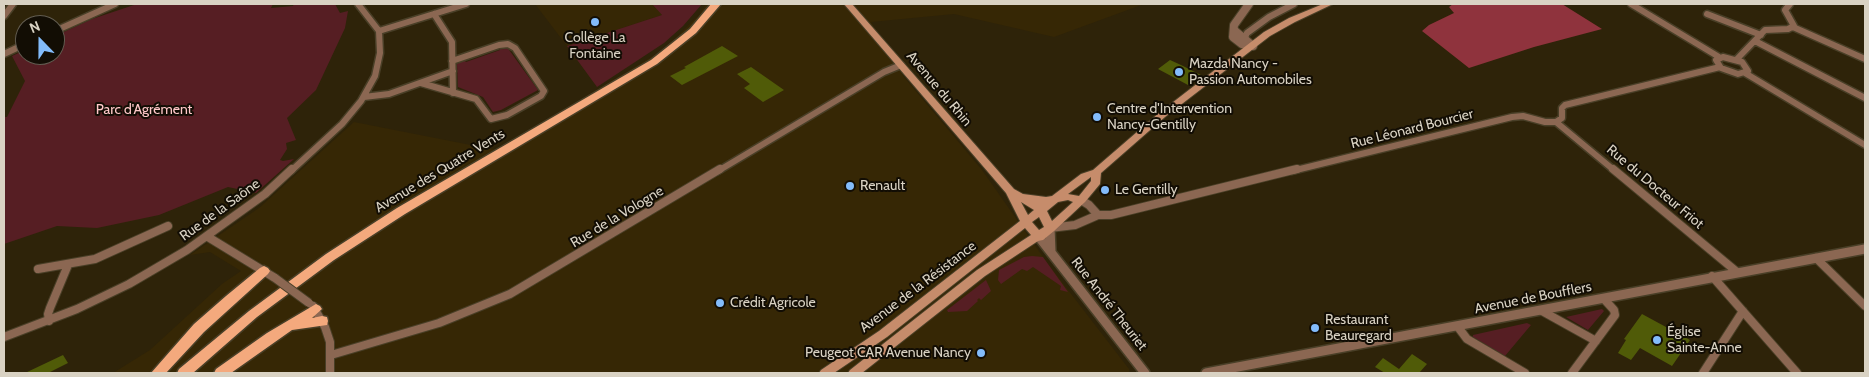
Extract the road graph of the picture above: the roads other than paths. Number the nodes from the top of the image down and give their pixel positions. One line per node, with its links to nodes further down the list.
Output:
1 (13, 4): 14 (street)
2 (115, 4): 15 (street)
3 (358, 4): 17 (street)
4 (466, 4): 12 (street)
5 (716, 4): 68 (main road, Avenue des Quatre Vents)
6 (848, 4): 26 (main road, Avenue du Rhin)
7 (1249, 4): 19 (street)
8 (1294, 4): 19 (street)
9 (1329, 4): 21 (main road)
10 (1631, 4): 22 (street)
11 (1790, 4): 16 (street)
12 (434, 14): 17 (street); 25 (street)
13 (1707, 14): 18 (street)
14 (4, 16)
15 (65, 26)
16 (1793, 27): 18 (street); 24 (street)
17 (378, 31): 32 (street, Rue de la Saône)
18 (1761, 35): 20 (street)
19 (1243, 41): 21 (street)
20 (1755, 41): 23 (street); 33 (street)
21 (1252, 46): 36 (main road)
22 (1719, 57): 23 (street); 27 (street)
23 (1737, 59): 29 (street)
24 (1865, 59)
25 (452, 60): 28 (street); 31 (street)
26 (901, 65): 37 (main road, Avenue du Rhin); 65 (street, Rue de la Vologne)
27 (1720, 67): 29 (street); 34 (street)
28 (453, 71): 30 (street); 31 (street)
29 (1745, 73): 35 (street)
30 (420, 82): 31 (street); 32 (street)
31 (453, 93)
32 (364, 97): 46 (street, Rue de la Saône)
33 (1865, 98)
34 (1556, 122): 42 (street, Rue Léonard Bourcier); 53 (street, Rue du Docteur Friot)
35 (1865, 145)
36 (1096, 172): 39 (main road, Avenue de la Résistance); 40 (main road, Avenue de la Résistance)
37 (1010, 191): 38 (main road, Avenue du Rhin); 43 (main road, Avenue du Rhin)
38 (1022, 197): 39 (main road); 41 (main road, Avenue du Rhin)
39 (1056, 198): 40 (main road); 41 (main road, Avenue de la Résistance)
40 (1081, 200): 42 (street); 45 (main road, Avenue de la Résistance)
41 (1041, 210): 43 (main road, Avenue de la Résistance); 45 (main road)
42 (1098, 214): 45 (street)
43 (1026, 222): 47 (main road, Avenue du Rhin); 71 (main road, Avenue de la Résistance)
44 (168, 226): 51 (street)
45 (1050, 228): 47 (main road, Avenue de la Résistance); 49 (street)
46 (208, 237): 54 (street); 61 (street, Rue de la Saône)
47 (1039, 237): 49 (street, Rue André Theuriet); 72 (main road, Avenue de la Résistance)
48 (1865, 249): 50 (street, Avenue de Boufflers)
49 (1051, 251): 73 (street, Rue André Theuriet)
50 (1816, 258): 53 (street, Avenue de Boufflers); 57 (street)
51 (68, 265): 52 (street); 61 (street)
52 (38, 269)
53 (1737, 272): 55 (street, Avenue de Boufflers)
54 (270, 274): 59 (street, bridge); 67 (main road)
55 (1712, 276): 56 (street, Avenue de Boufflers); 60 (street)
56 (1604, 299): 58 (street, Avenue de Boufflers); 64 (street)
57 (1865, 306)
58 (1542, 310): 62 (street, Avenue de Boufflers); 64 (street)
59 (316, 311): 65 (street); 69 (main road)
60 (1743, 311): 77 (street); 78 (street)
61 (50, 321): 63 (street, Rue de la Saône)
62 (1458, 327): 66 (street, Avenue de Boufflers); 75 (street)
63 (4, 338)
64 (1596, 340): 76 (street)
65 (330, 354): 70 (street)
66 (1223, 372): 74 (street, Avenue de Boufflers)
67 (158, 373)
68 (184, 373)
69 (222, 373)
70 (330, 373)
71 (825, 373)
72 (854, 373)
73 (1145, 373)
74 (1206, 373)
75 (1525, 373)
76 (1572, 373)
77 (1703, 373)
78 (1797, 373)

